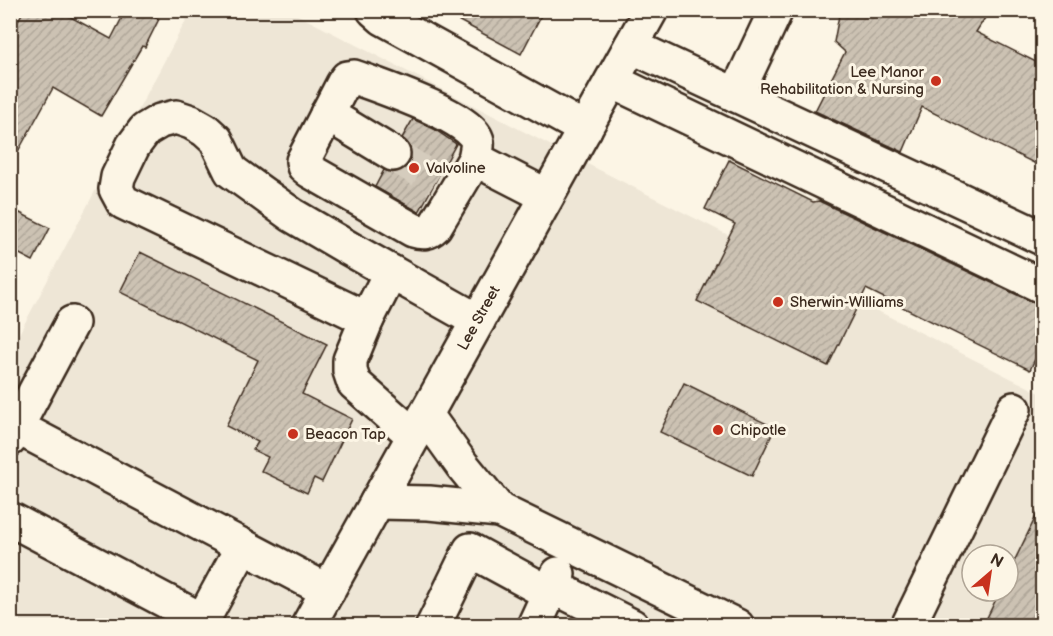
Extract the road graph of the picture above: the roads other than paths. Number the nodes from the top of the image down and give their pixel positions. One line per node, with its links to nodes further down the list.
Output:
1 (375, 10): 8 (main road)
2 (651, 10): 4 (main road, Lee Street)
3 (776, 10): 6 (main road)
4 (631, 46): 5 (main road, Lee Street); 6 (main road)
5 (612, 81): 8 (main road, Lee Street); 14 (main road)
6 (736, 95): 12 (main road)
7 (327, 114): 9 (main road); 10 (main road); 10 (main road)
8 (585, 129): 11 (main road, Lee Street)
9 (393, 154)
10 (476, 159): 11 (main road)
11 (547, 196): 16 (main road, Lee Street)
12 (1042, 238)
13 (391, 272): 15 (main road); 15 (main road); 16 (main road)
14 (1042, 286)
15 (367, 319): 19 (main road)
16 (478, 321): 19 (main road, Lee Street)
17 (72, 323): 20 (main road)
18 (1014, 410): 33 (main road)
19 (420, 425): 21 (main road, Lee Street); 22 (main road)
20 (14, 433): 25 (main road)
21 (377, 502): 22 (main road); 27 (main road, Lee Street)
22 (499, 510): 24 (main road)
23 (10, 519): 25 (main road)
24 (572, 545): 26 (main road); 32 (main road)
25 (243, 546): 27 (main road)
26 (551, 590): 29 (main road); 30 (main road); 31 (main road)
27 (328, 591): 28 (main road, Lee Street)
28 (308, 626)
29 (433, 626)
30 (534, 626)
31 (632, 626)
32 (737, 626)
33 (908, 626)

